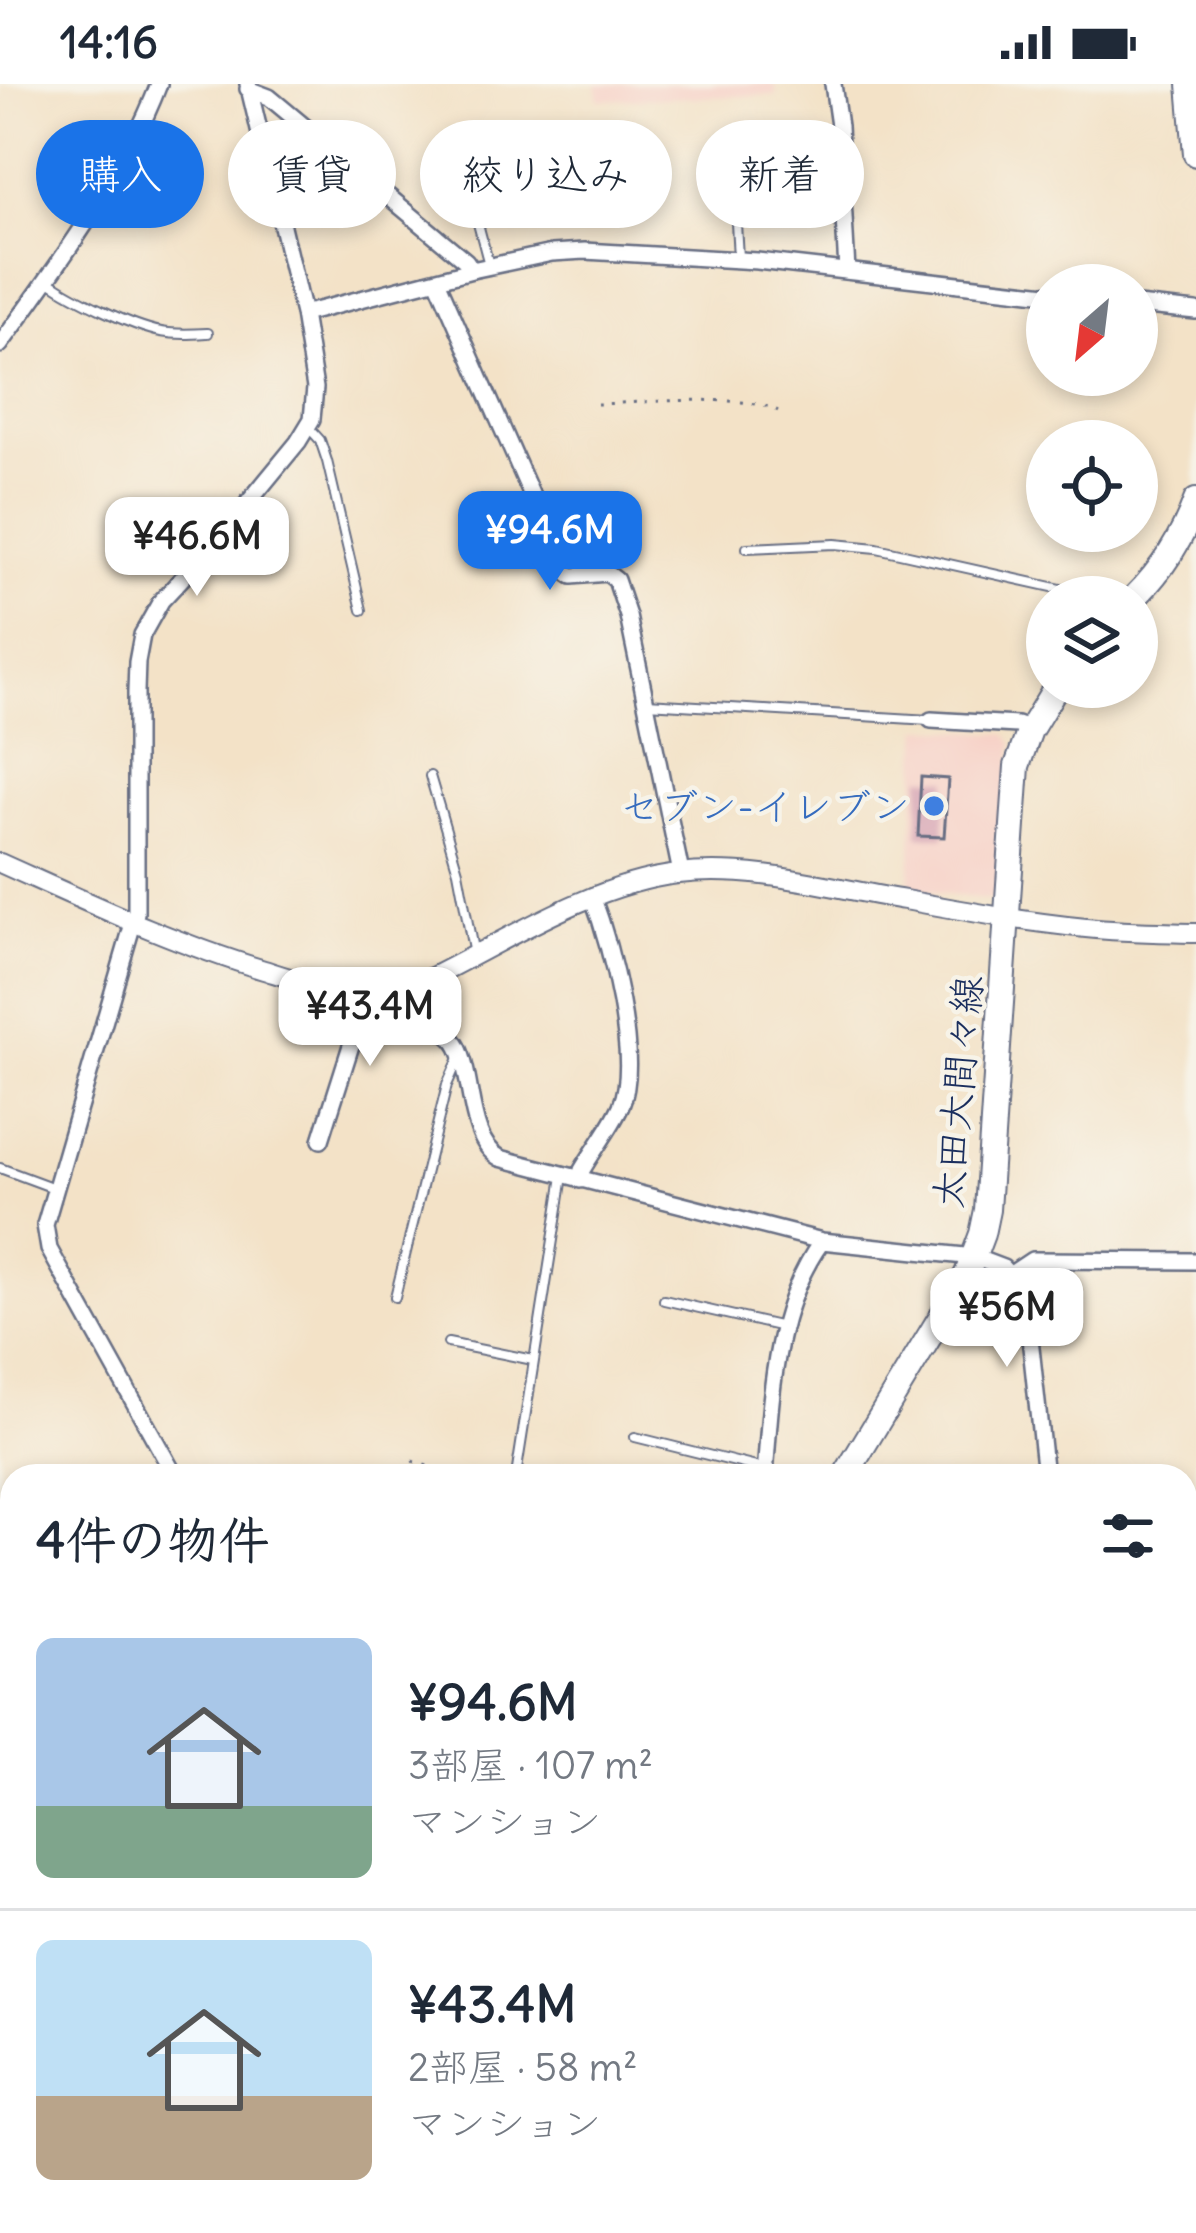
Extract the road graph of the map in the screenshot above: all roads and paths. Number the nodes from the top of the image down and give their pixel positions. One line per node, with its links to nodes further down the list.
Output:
1 (159, 84): 13 (street)
2 (833, 84): 12 (street)
3 (1190, 84): 5 (main road)
4 (248, 87): 11 (street); 18 (street)
5 (1194, 119): 6 (main road)
6 (1196, 154)
7 (479, 228): 10 (lane)
8 (736, 228): 9 (lane)
9 (738, 259): 10 (street); 12 (street)
10 (490, 267): 11 (street)
11 (472, 270): 14 (street)
12 (847, 271): 15 (street)
13 (47, 279): 19 (lane); 20 (street)
14 (436, 280): 18 (street); 29 (street)
15 (1026, 292)
16 (1158, 307): 17 (street)
17 (1196, 311)
18 (303, 314): 23 (street)
19 (208, 332)
20 (0, 344)
21 (597, 404): 22 (path)
22 (778, 411)
23 (308, 427): 28 (lane); 38 (street)
24 (1196, 501): 26 (main road)
25 (747, 548): 27 (lane)
26 (1152, 576)
27 (1026, 581)
28 (362, 610)
29 (647, 703): 31 (lane); 35 (street)
30 (1043, 708): 32 (main road, 太田大間々線)
31 (931, 720): 32 (street)
32 (1030, 730): 37 (main road, 太田大間々線)
33 (430, 776): 40 (lane)
34 (0, 863): 38 (street)
35 (681, 873): 36 (street); 37 (street)
36 (592, 896): 40 (street); 46 (street)
37 (1007, 918): 39 (street); 49 (main road, 太田大間々線)
38 (134, 923): 42 (street); 47 (street)
39 (1196, 933)
40 (474, 956): 41 (street)
41 (387, 991): 42 (street); 43 (street)
42 (361, 992): 44 (street)
43 (460, 1055): 46 (street); 52 (lane)
44 (321, 1140)
45 (0, 1168): 47 (lane)
46 (572, 1178): 48 (street); 56 (lane)
47 (56, 1189): 59 (street)
48 (822, 1240): 49 (street); 54 (street)
49 (974, 1257): 51 (street); 64 (main road, 太田大間々線)
50 (1196, 1261): 51 (street)
51 (1011, 1274): 65 (street)
52 (395, 1297)
53 (664, 1300): 54 (lane)
54 (783, 1327): 63 (street)
55 (448, 1343): 56 (lane)
56 (533, 1360): 61 (lane)
57 (635, 1437): 62 (lane)
58 (413, 1461): 60 (path)
59 (168, 1464)
60 (422, 1464)
61 (518, 1464)
62 (732, 1464)
63 (766, 1464)
64 (851, 1464)
65 (1044, 1464)

